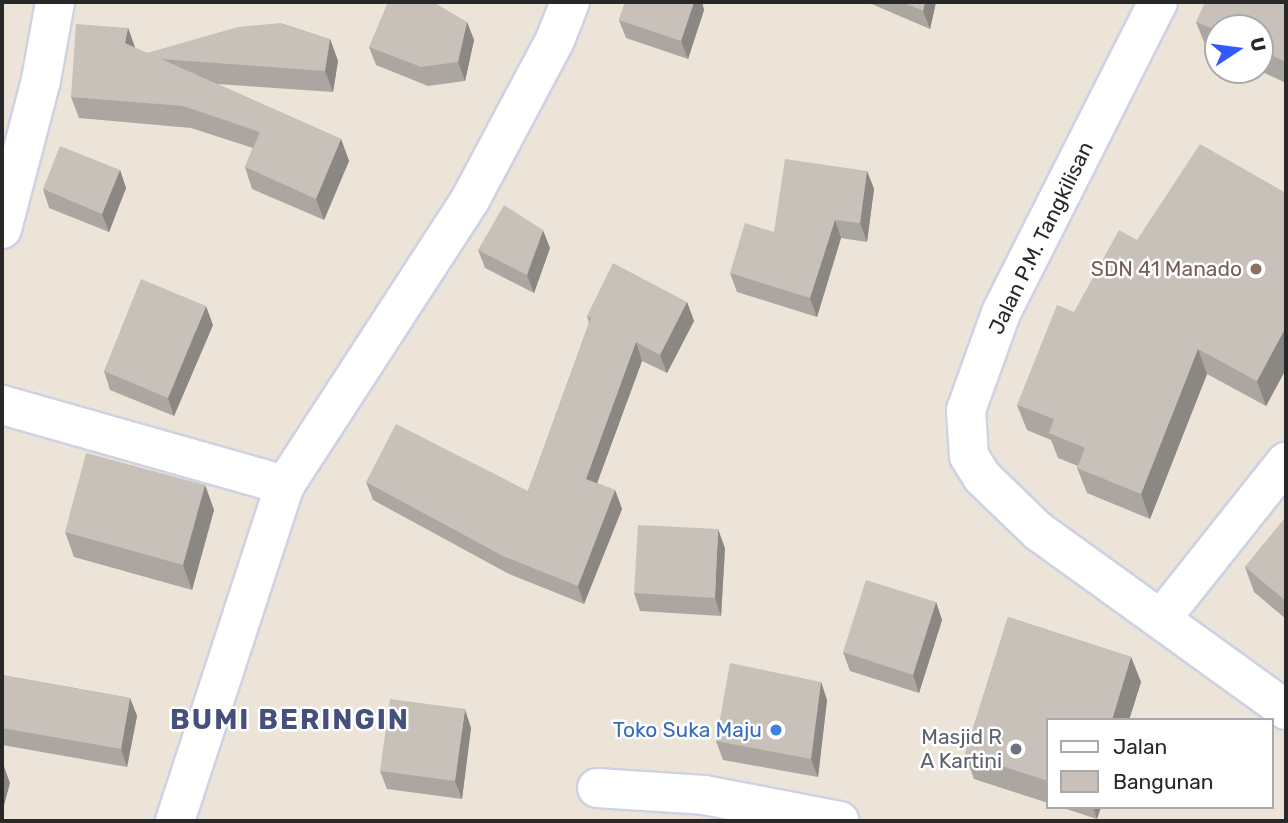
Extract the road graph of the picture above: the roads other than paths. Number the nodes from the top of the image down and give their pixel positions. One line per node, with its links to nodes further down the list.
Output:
1 (55, 2): 4 (street)
2 (570, 2): 7 (street)
3 (1158, 2): 8 (street, Jalan P.M. Tangkilisan)
4 (2, 229)
5 (2, 405): 7 (street)
6 (1286, 462): 8 (street)
7 (285, 485): 11 (street)
8 (1161, 619): 9 (street, Jalan P.M. Tangkilisan)
9 (1286, 710)
10 (597, 788): 12 (street)
11 (175, 821)
12 (840, 821)

